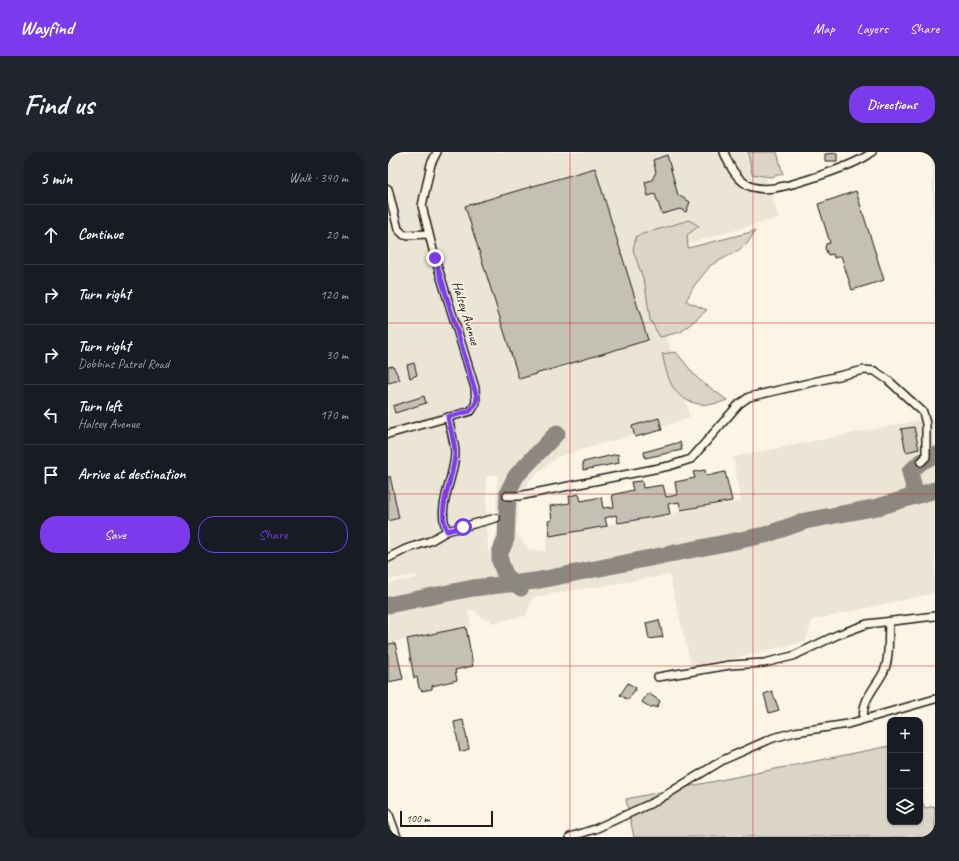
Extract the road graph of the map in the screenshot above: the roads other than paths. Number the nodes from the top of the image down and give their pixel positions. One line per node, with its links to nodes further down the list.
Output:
1 (437, 152): 5 (street, Halsey Avenue)
2 (724, 152): 3 (street)
3 (872, 152)
4 (388, 189): 5 (street)
5 (428, 234): 6 (street, Halsey Avenue)
6 (448, 417): 7 (street); 11 (street)
7 (388, 434)
8 (921, 462): 9 (street)
9 (507, 496)
10 (496, 518): 11 (street)
11 (447, 531): 12 (street)
12 (388, 558)
13 (935, 616): 14 (street)
14 (889, 622): 15 (street); 17 (street)
15 (658, 677)
16 (935, 699): 17 (street)
17 (864, 719): 20 (street)
18 (388, 812): 19 (street)
19 (397, 837)
20 (570, 837)

